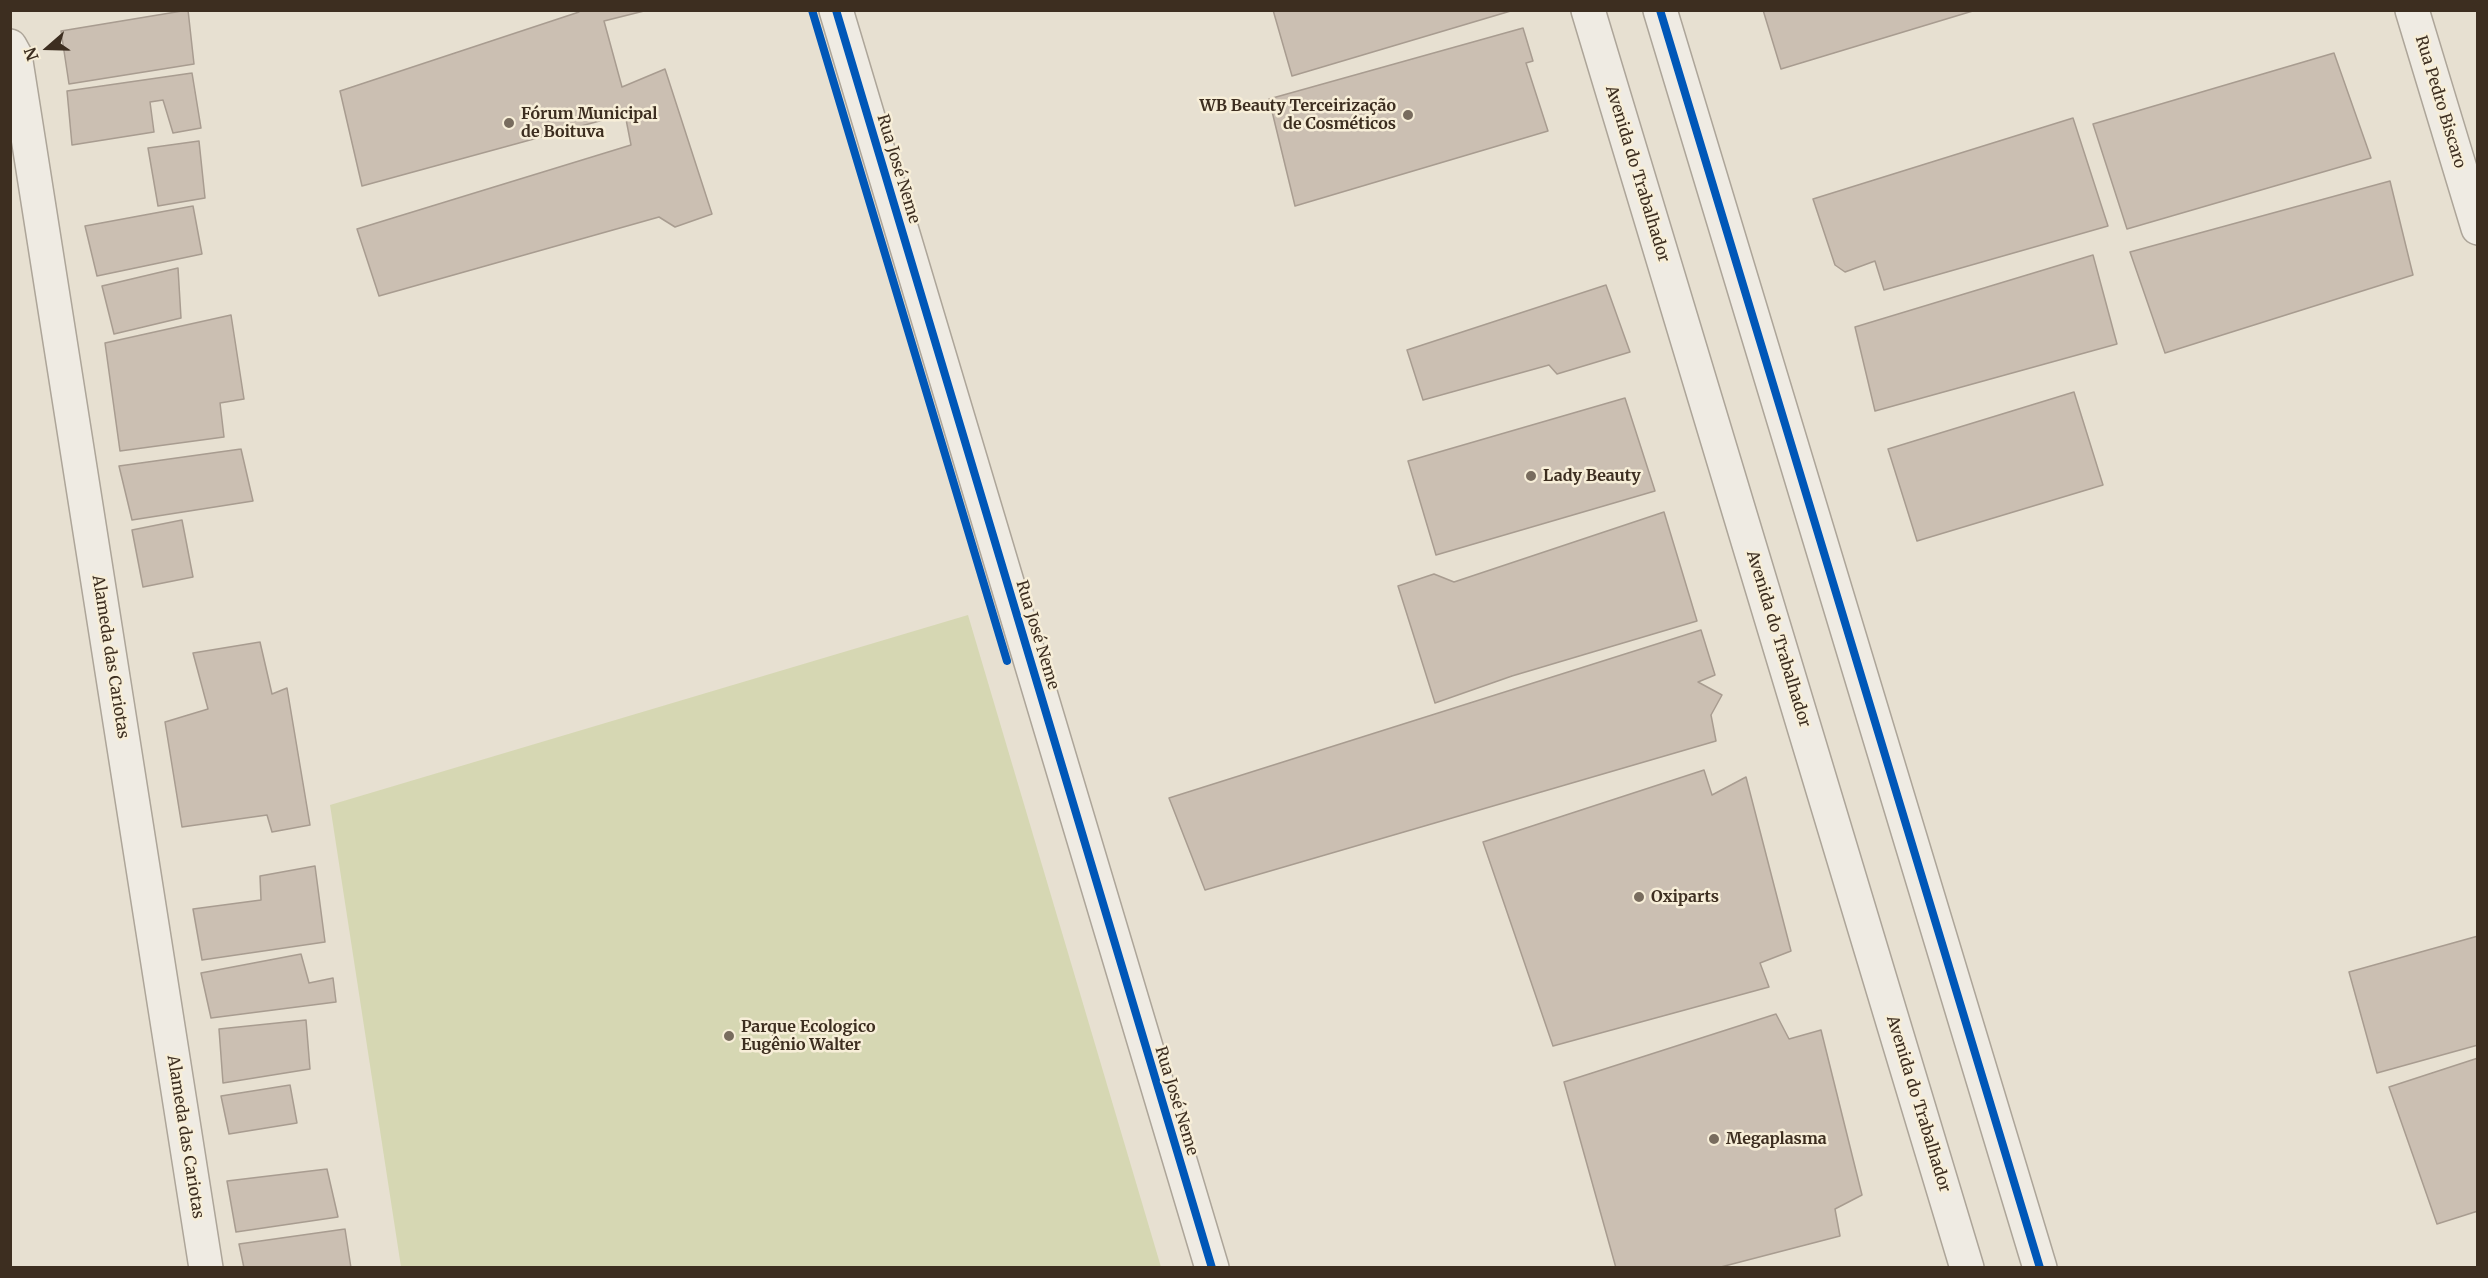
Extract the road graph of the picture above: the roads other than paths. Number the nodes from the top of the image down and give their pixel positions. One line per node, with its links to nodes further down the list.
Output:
1 (836, 10): 8 (street, Rua José Neme)
2 (1588, 10): 9 (street, Avenida do Trabalhador)
3 (1660, 10): 10 (street)
4 (2412, 10): 6 (street, Rua Pedro Biscaro)
5 (10, 46): 7 (street, Alameda das Cariotas)
6 (2478, 228)
7 (206, 1268)
8 (1212, 1268)
9 (1967, 1268)
10 (2040, 1268)

